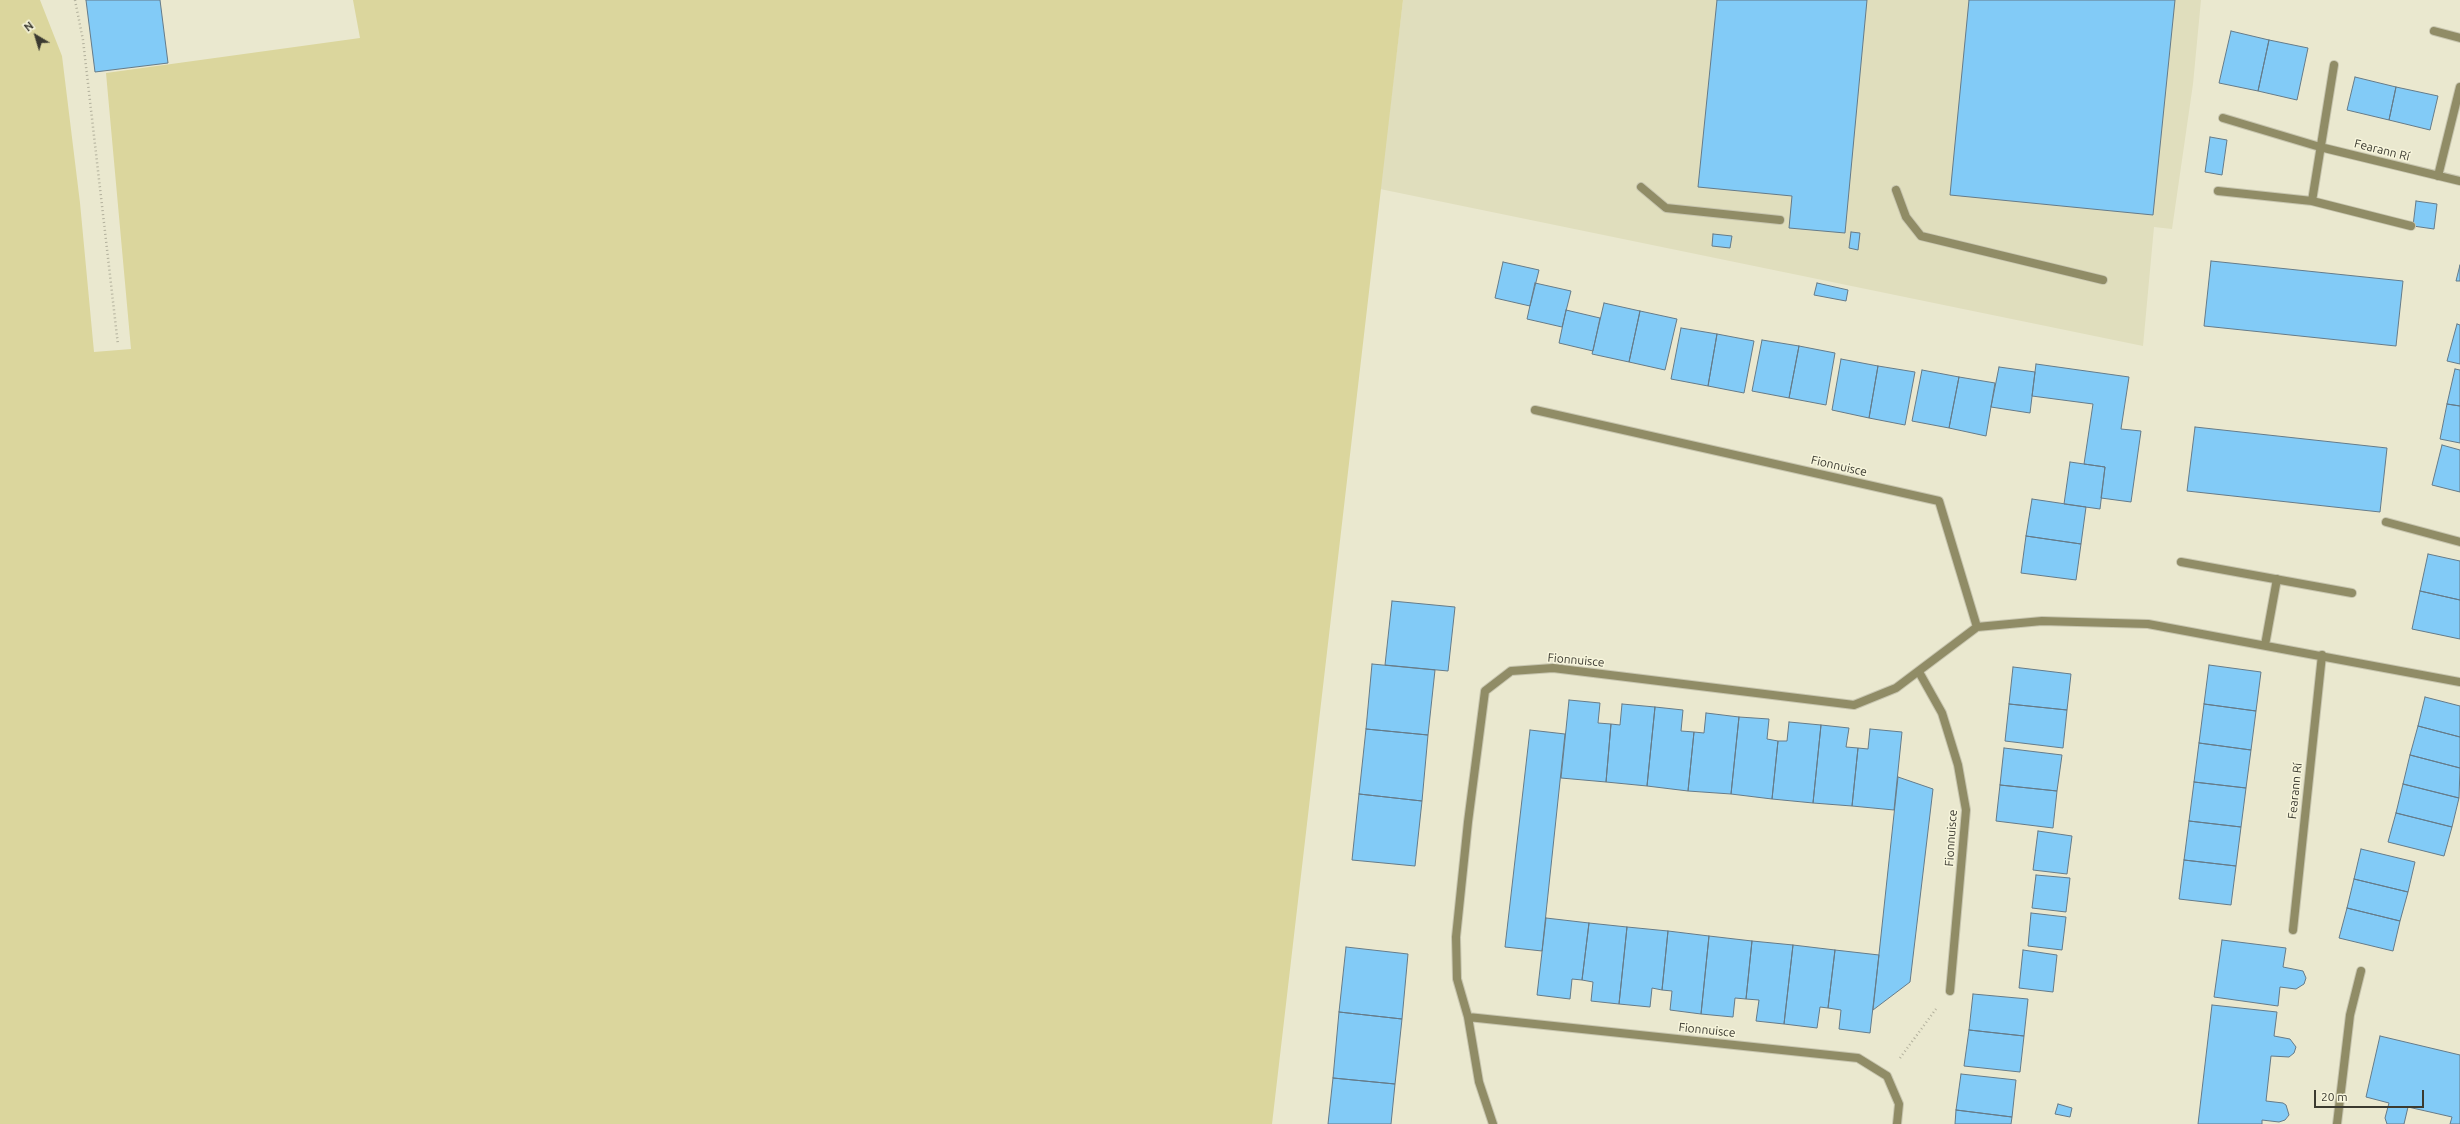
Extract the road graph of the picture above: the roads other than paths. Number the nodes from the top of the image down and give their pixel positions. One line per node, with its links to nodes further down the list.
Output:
1 (2434, 31): 2 (street)
2 (2460, 38)
3 (2334, 65): 6 (street)
4 (2460, 87): 7 (street)
5 (2222, 118): 6 (street, Fearann Rí)
6 (2320, 147): 7 (street, Fearann Rí); 12 (street)
7 (2438, 176): 8 (street, Fearann Rí)
8 (2460, 181)
9 (1642, 187): 13 (street)
10 (1896, 190): 15 (street)
11 (2218, 191): 12 (street)
12 (2312, 201): 14 (street)
13 (1780, 220)
14 (2411, 226)
15 (2103, 280)
16 (1536, 410): 22 (street, Fionnuisce)
17 (2386, 522): 18 (street)
18 (2460, 542)
19 (2181, 562): 20 (street)
20 (2278, 579): 21 (street); 23 (street)
21 (2352, 593)
22 (1977, 627): 23 (street); 25 (street, Fionnuisce)
23 (2265, 645): 24 (street)
24 (2322, 655): 26 (street); 27 (street, Fearann Rí)
25 (1919, 672): 29 (street, Fionnuisce); 30 (street, Fionnuisce)
26 (2460, 682)
27 (2293, 930)
28 (2361, 971): 33 (street)
29 (1950, 990)
30 (1468, 1017): 31 (street, Fionnuisce); 32 (street, Fionnuisce)
31 (1493, 1124)
32 (1897, 1124)
33 (2336, 1124)

